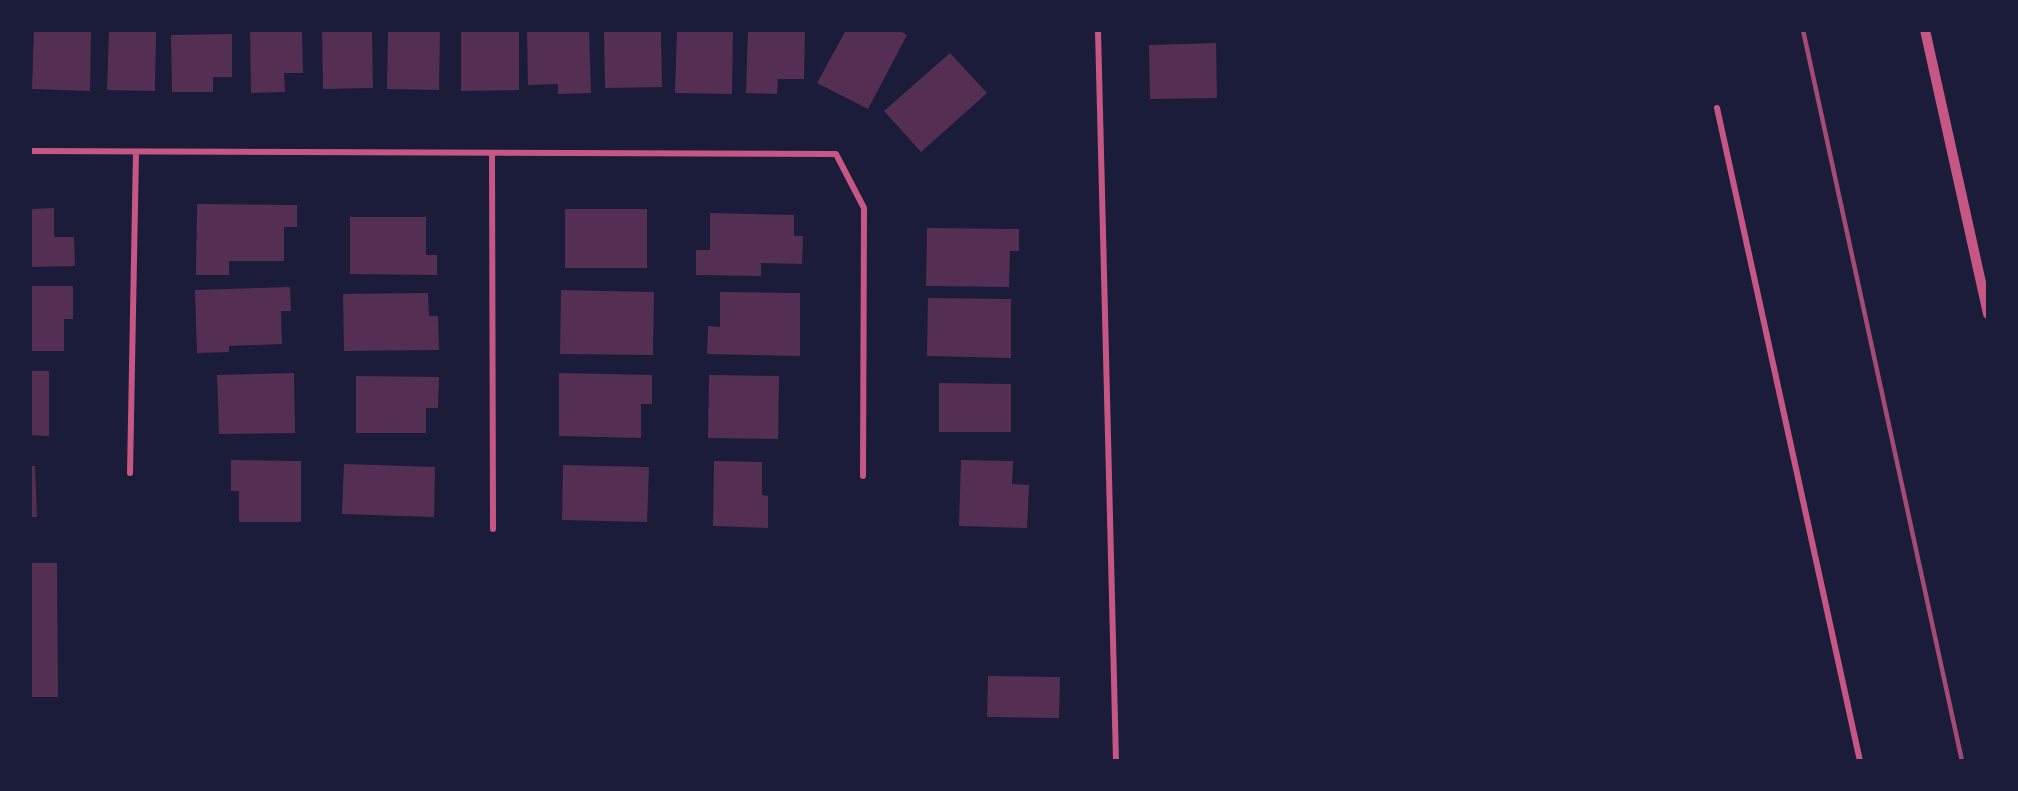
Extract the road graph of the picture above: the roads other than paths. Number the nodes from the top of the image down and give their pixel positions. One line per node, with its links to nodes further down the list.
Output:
1 (1098, 30): 11 (street)
2 (1925, 30): 7 (street)
3 (1717, 108): 12 (street)
4 (30, 151): 5 (street)
5 (136, 152): 6 (street); 8 (street)
6 (492, 153): 9 (street); 10 (street)
7 (1988, 314)
8 (130, 473)
9 (863, 476)
10 (493, 529)
11 (1116, 761)
12 (1860, 761)

